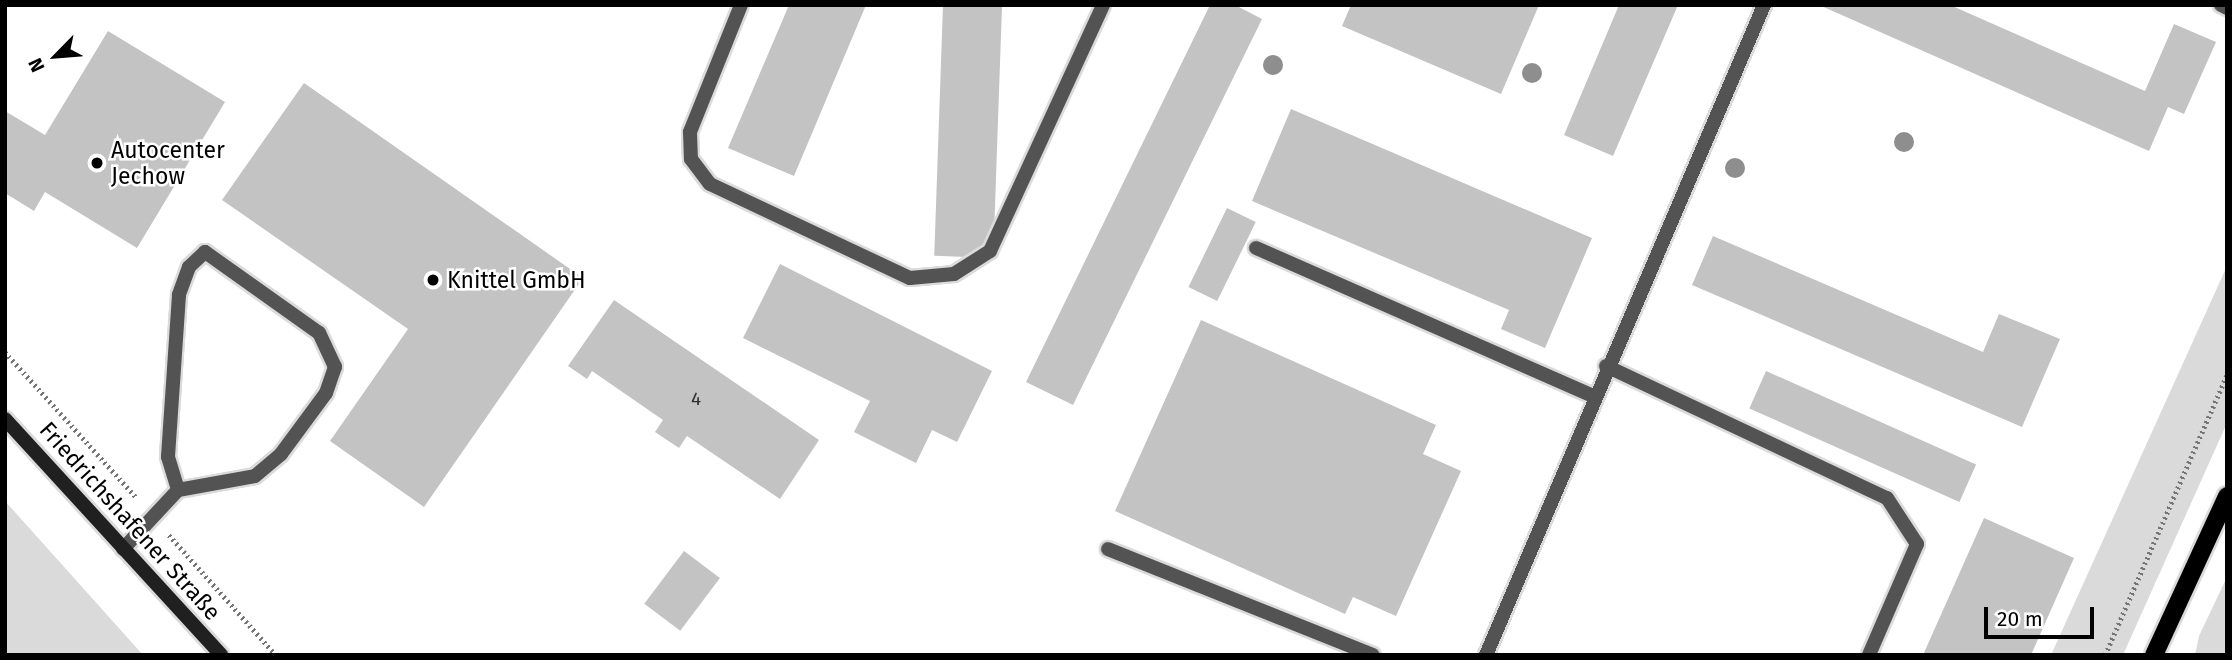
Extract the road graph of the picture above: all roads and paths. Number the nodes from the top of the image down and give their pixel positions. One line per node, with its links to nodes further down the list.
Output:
1 (741, 5): 2 (lane)
2 (1103, 5)
3 (1764, 5): 7 (lane)
4 (2221, 5): 5 (lane)
5 (2227, 8)
6 (1256, 248): 9 (lane)
7 (1606, 366): 9 (lane); 18 (lane)
8 (2227, 375): 19 (path)
9 (1593, 396): 17 (lane)
10 (5, 419): 13 (street, Friedrichshafener Straße)
11 (178, 490): 11 (lane); 13 (lane)
12 (2227, 496): 20 (main road)
13 (123, 549): 15 (street, Friedrichshafener Straße)
14 (1108, 549): 16 (lane)
15 (221, 655)
16 (1373, 655)
17 (1486, 655)
18 (1869, 655)
19 (2105, 655)
20 (2154, 655)

